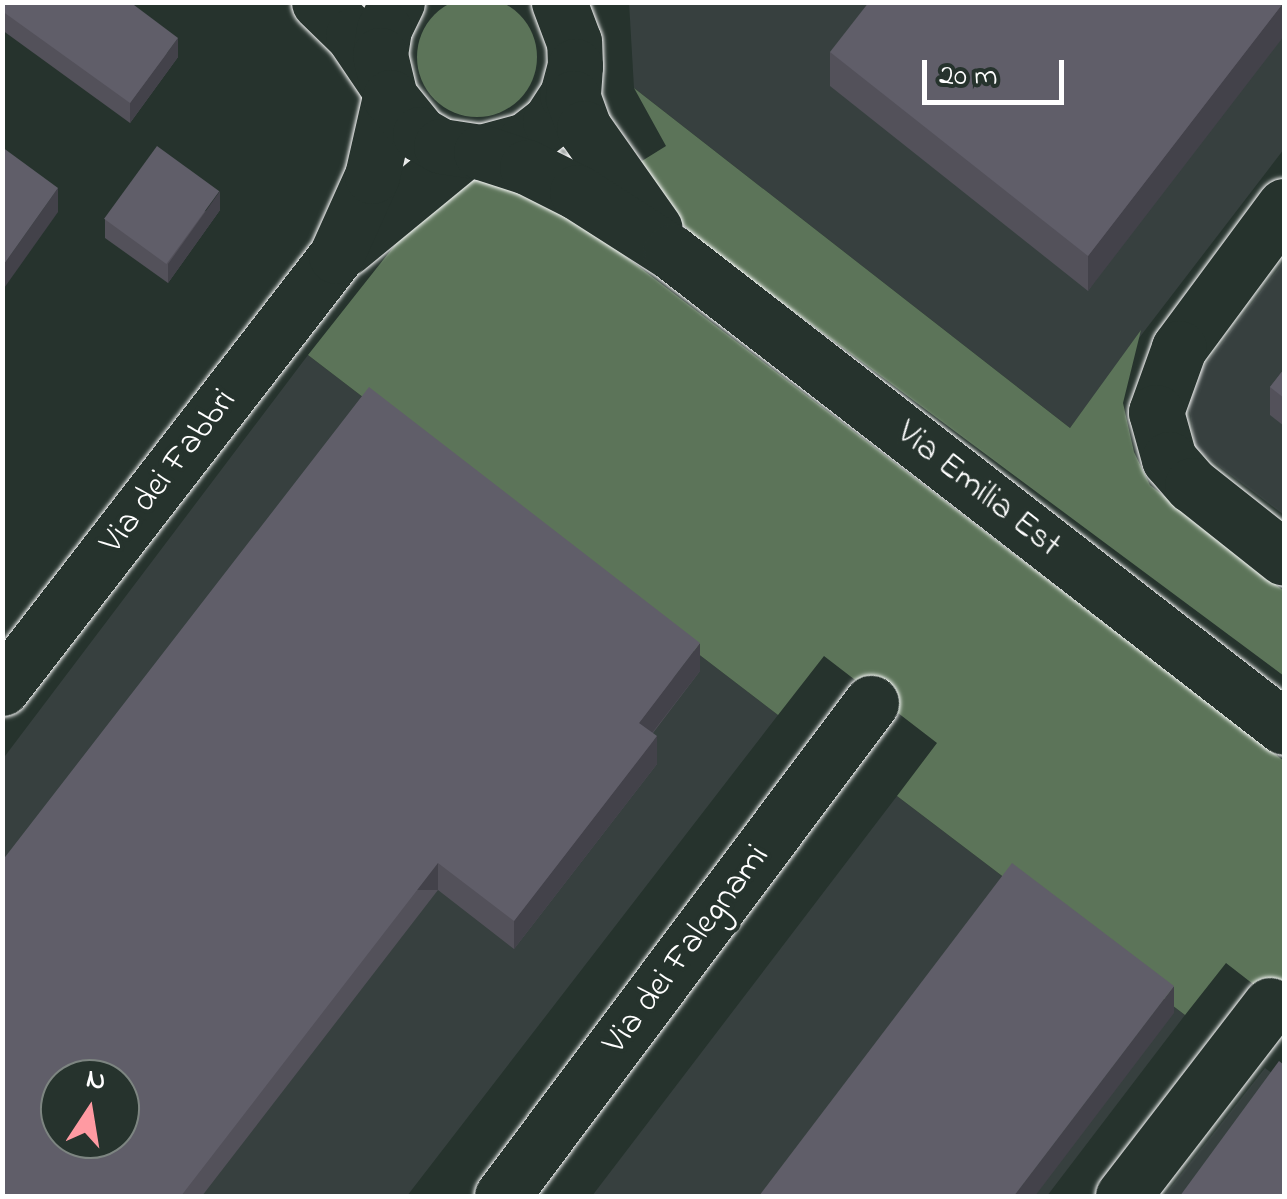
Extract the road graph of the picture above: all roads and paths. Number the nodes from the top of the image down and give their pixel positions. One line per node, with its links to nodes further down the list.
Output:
1 (319, 2): 4 (street, Via Emilia Est)
2 (396, 2): 4 (street)
3 (571, 28): 5 (street, Via Emilia Est); 7 (street, Via Emilia Est)
4 (387, 90): 5 (street, Via Emilia Est); 8 (street, Via dei Fabbri)
5 (472, 152): 7 (street, Via Emilia Est); 8 (street, Via dei Fabbri)
6 (1284, 206): 9 (street)
7 (671, 252): 12 (street, Via Emilia Est)
8 (336, 256): 10 (street, Via dei Fabbri)
9 (1284, 558)
10 (2, 688)
11 (871, 703): 14 (street, Via dei Falegnami)
12 (1284, 727)
13 (1270, 1004): 15 (street)
14 (502, 1196)
15 (1123, 1196)

